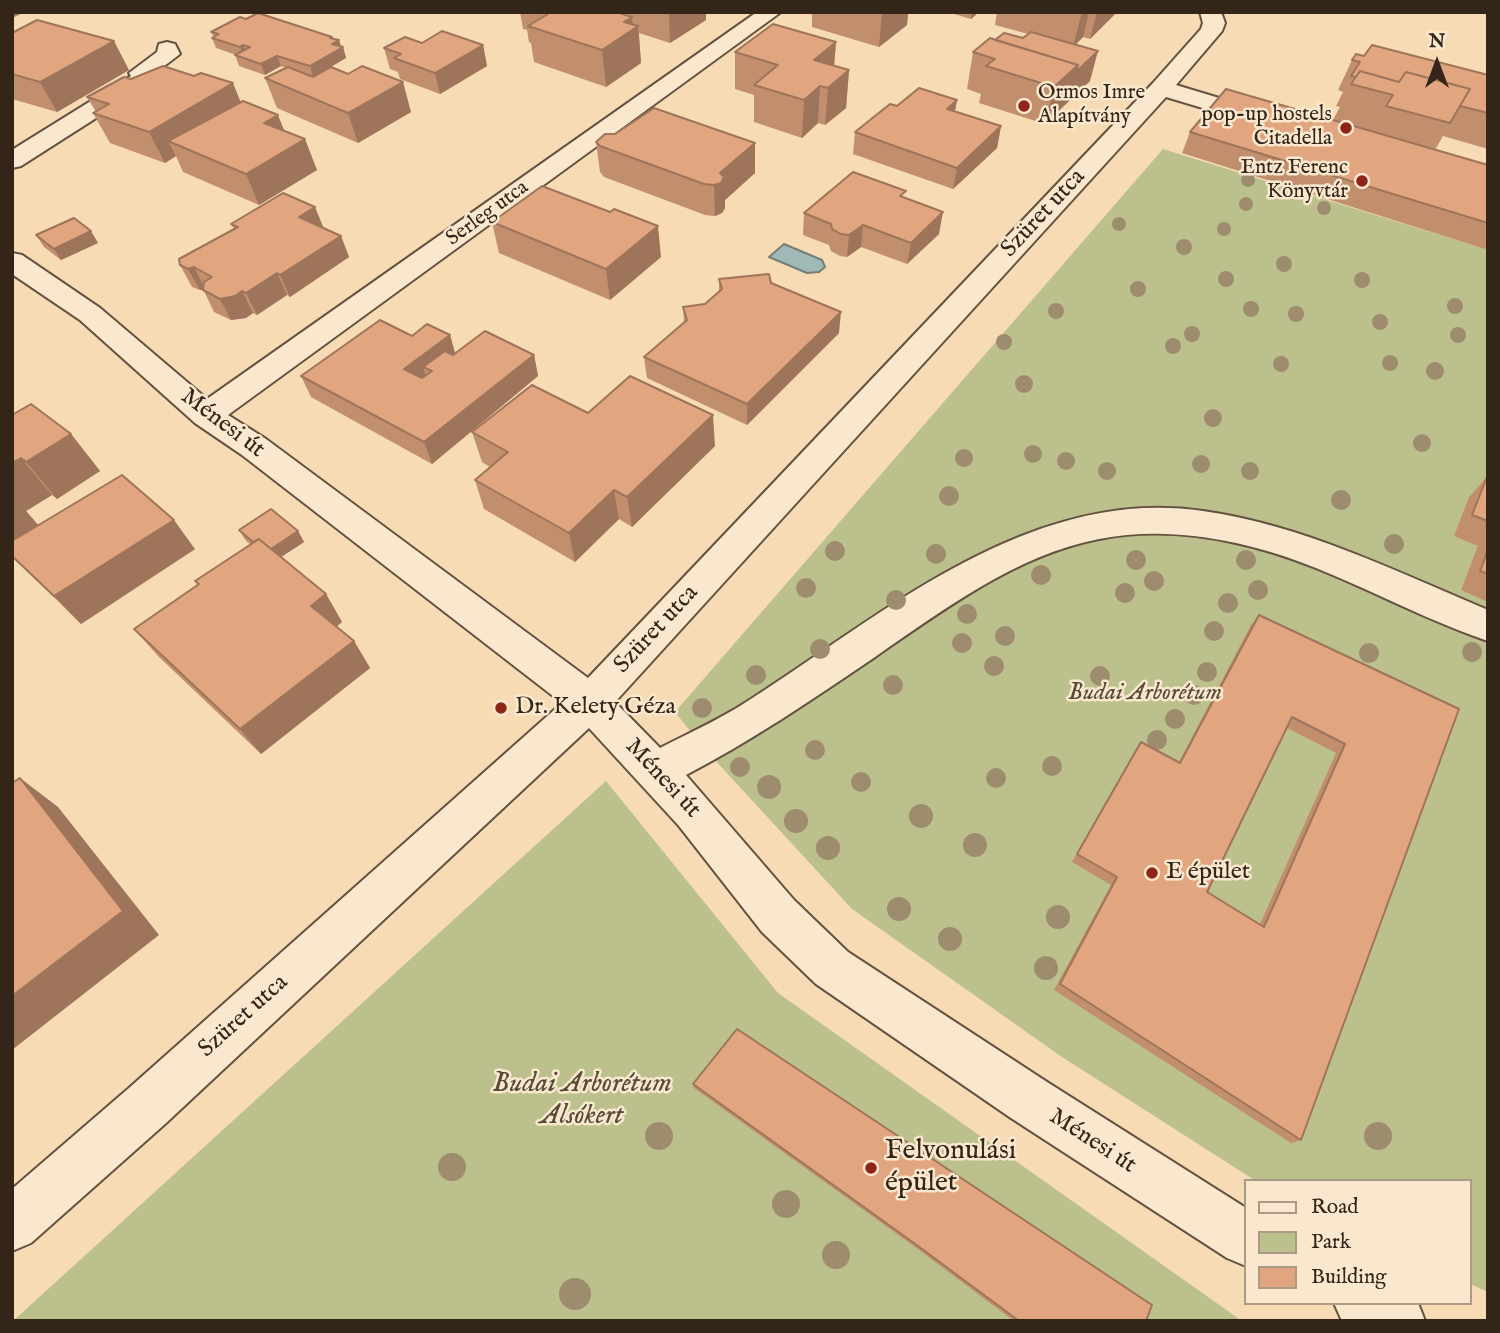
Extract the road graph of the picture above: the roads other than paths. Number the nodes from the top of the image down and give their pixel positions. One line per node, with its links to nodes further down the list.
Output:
1 (771, 12): 8 (street, Serleg utca)
2 (1210, 12): 4 (street, Szüret utca)
3 (167, 49): 6 (street)
4 (1161, 88): 5 (street); 10 (street, Szüret utca)
5 (1289, 126)
6 (12, 161)
7 (12, 261): 8 (street, Ménesi út)
8 (206, 415): 10 (street, Ménesi út)
9 (1488, 626): 11 (street)
10 (590, 702): 11 (street, Ménesi út); 12 (street, Szüret utca)
11 (654, 771): 13 (street, Ménesi út)
12 (12, 1224)
13 (1244, 1238)
14 (1366, 1305): 15 (street)
15 (1397, 1321)

